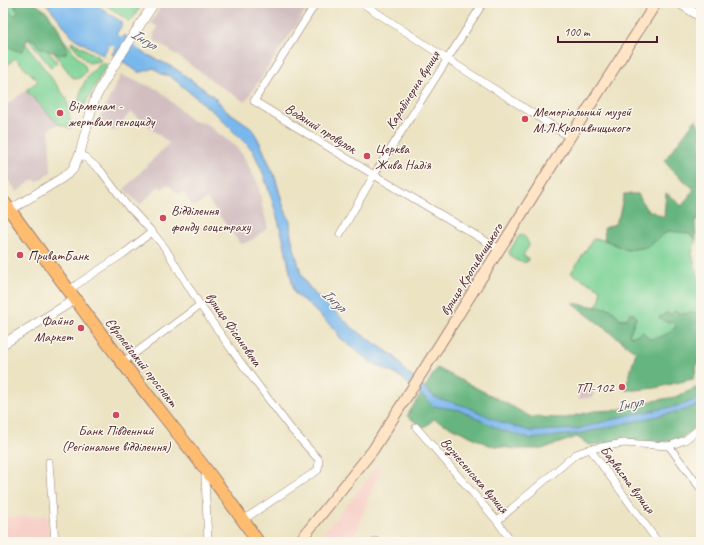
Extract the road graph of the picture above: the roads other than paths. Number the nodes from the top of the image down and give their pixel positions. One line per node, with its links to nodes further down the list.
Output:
1 (154, 3): 10 (street)
2 (316, 3): 11 (street, Водяний провулок)
3 (362, 3): 8 (street)
4 (483, 3): 8 (street, Карабінерна вулиця)
5 (656, 3): 9 (main road, вулиця Кропивницького)
6 (680, 3): 7 (street)
7 (701, 17)
8 (447, 59): 9 (street); 11 (street, Карабінерна вулиця)
9 (570, 137): 15 (main road, вулиця Кропивницького)
10 (80, 153): 12 (street); 13 (street, вулиця Фісановича)
11 (374, 176): 14 (street, Карабінерна вулиця); 15 (street, Водяний провулок)
12 (6, 206): 16 (main road, Європейський проспект)
13 (152, 232): 16 (street); 17 (street, вулиця Фісановича)
14 (340, 234)
15 (499, 249): 32 (main road, вулиця Кропивницького)
16 (72, 295): 18 (street); 19 (main road, Європейський проспект)
17 (200, 305): 19 (street); 27 (street, вулиця Фісановича)
18 (3, 344)
19 (122, 362): 25 (main road, Європейський проспект)
20 (416, 427): 28 (street, Вознесенська вулиця)
21 (701, 427): 22 (street)
22 (669, 446): 23 (street); 26 (street)
23 (590, 449): 28 (street, Барвиста вулиця); 34 (street, Барвиста вулиця)
24 (49, 462): 29 (street)
25 (206, 470): 27 (main road, Європейський проспект); 30 (street)
26 (701, 489)
27 (243, 520): 31 (main road, Європейський проспект)
28 (497, 521): 33 (street, Вознесенська вулиця)
29 (55, 542)
30 (208, 542)
31 (258, 542)
32 (299, 542)
33 (512, 542)
34 (658, 542)

